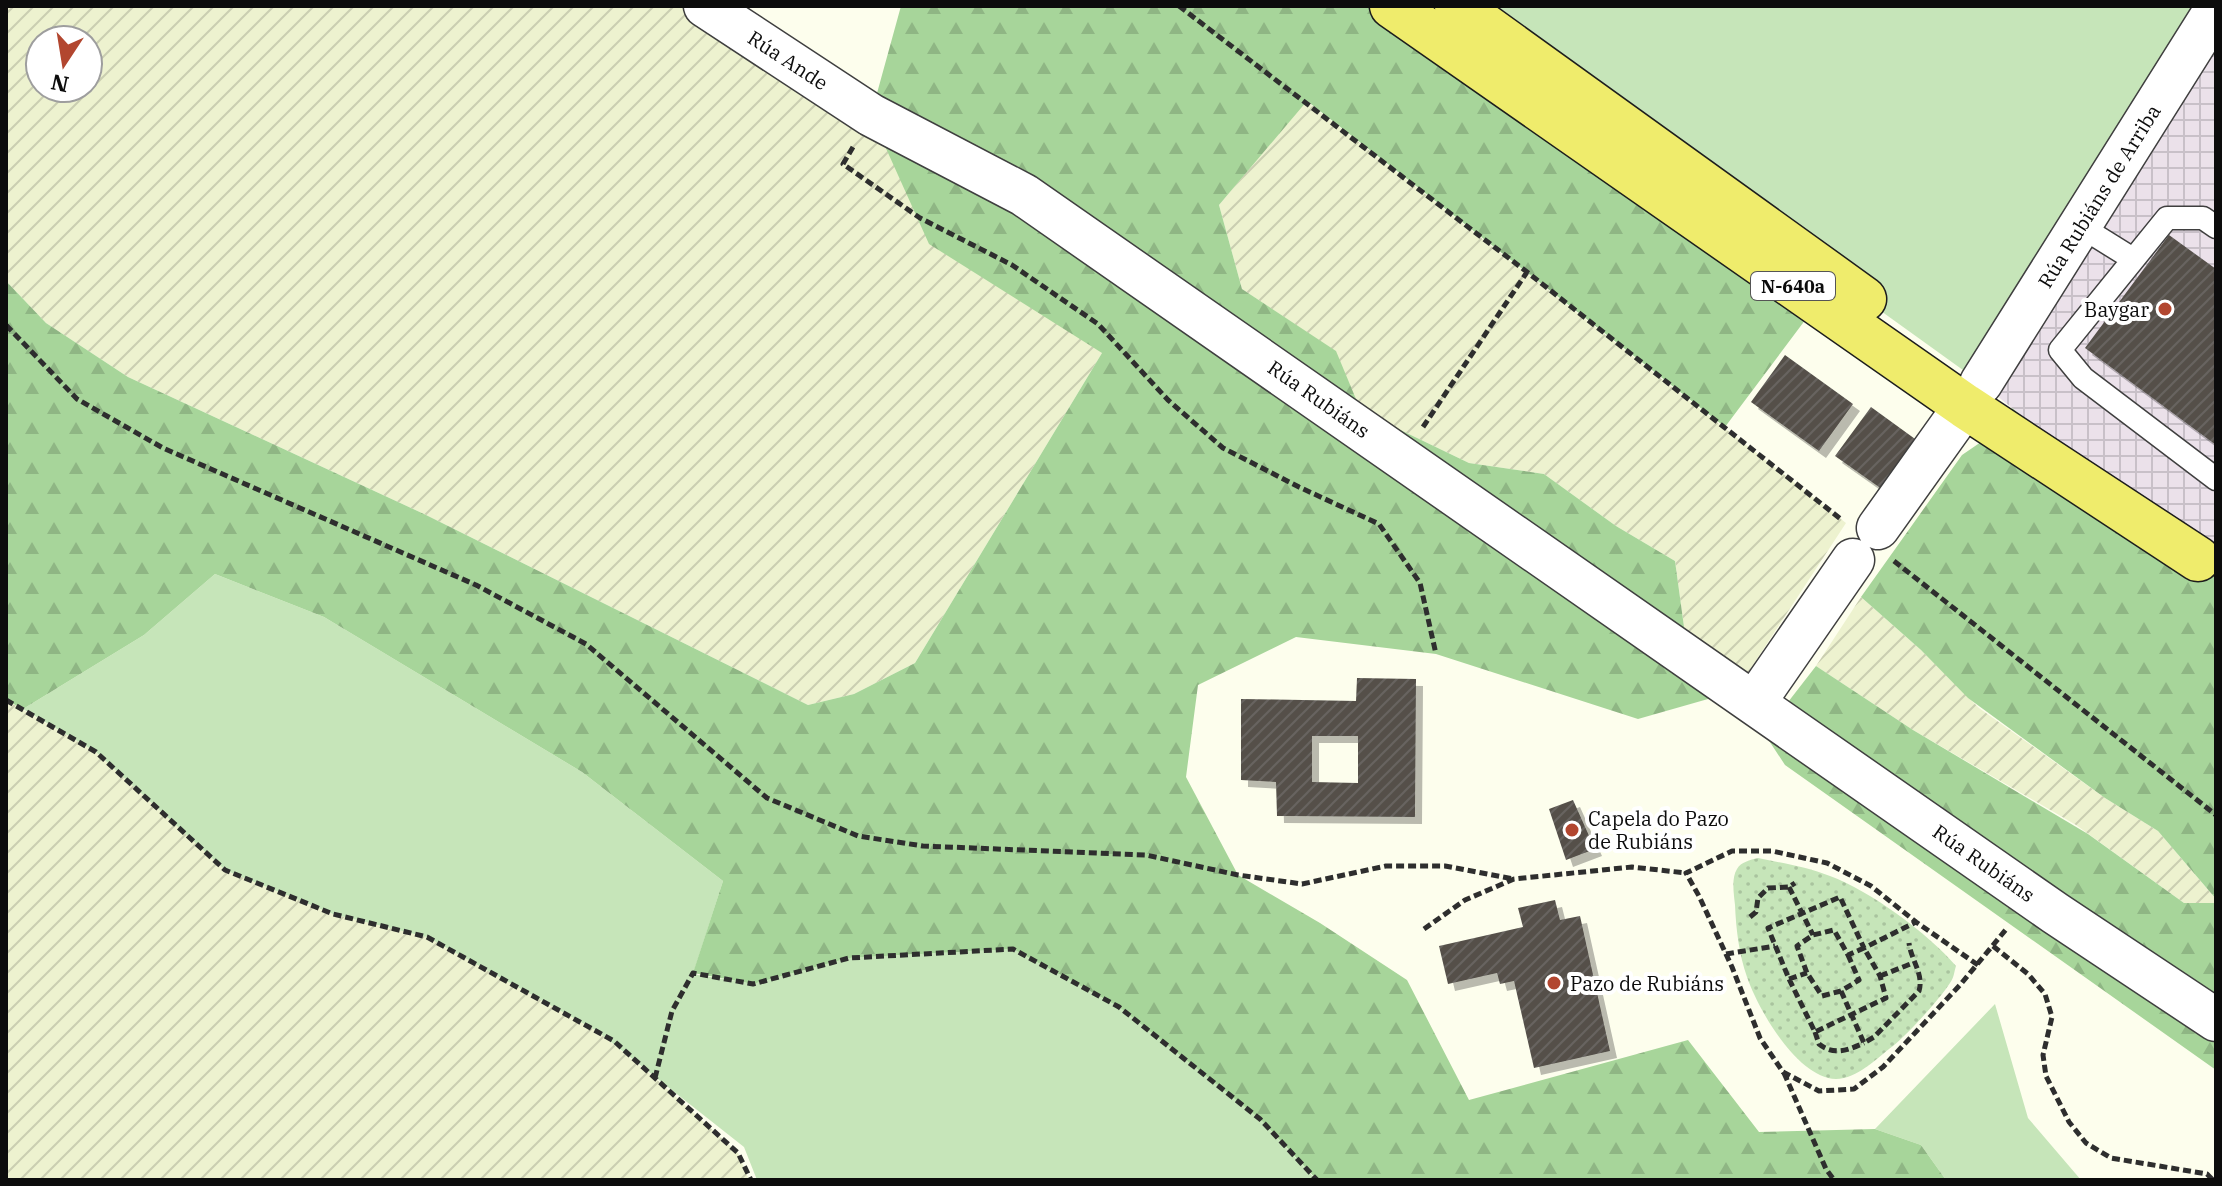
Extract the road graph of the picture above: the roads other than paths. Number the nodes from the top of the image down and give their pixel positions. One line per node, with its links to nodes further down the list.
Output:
1 (705, 6): 5 (street, Rúa Ande)
2 (1392, 6): 9 (main road, N-640a)
3 (1457, 6): 9 (main road, N-640a)
4 (2213, 22): 6 (street, Rúa Rubiáns de Arriba)
5 (871, 115): 12 (street, Rúa Rubiáns)
6 (2080, 226): 8 (lane); 9 (street, Rúa Rubiáns de Arriba)
7 (2216, 227): 8 (lane)
8 (2133, 259): 10 (lane)
9 (1973, 394): 11 (main road, N-640a); 12 (street)
10 (2216, 479)
11 (2207, 566)
12 (1754, 703): 13 (street, Rúa Rubiáns)
13 (2216, 1020)

